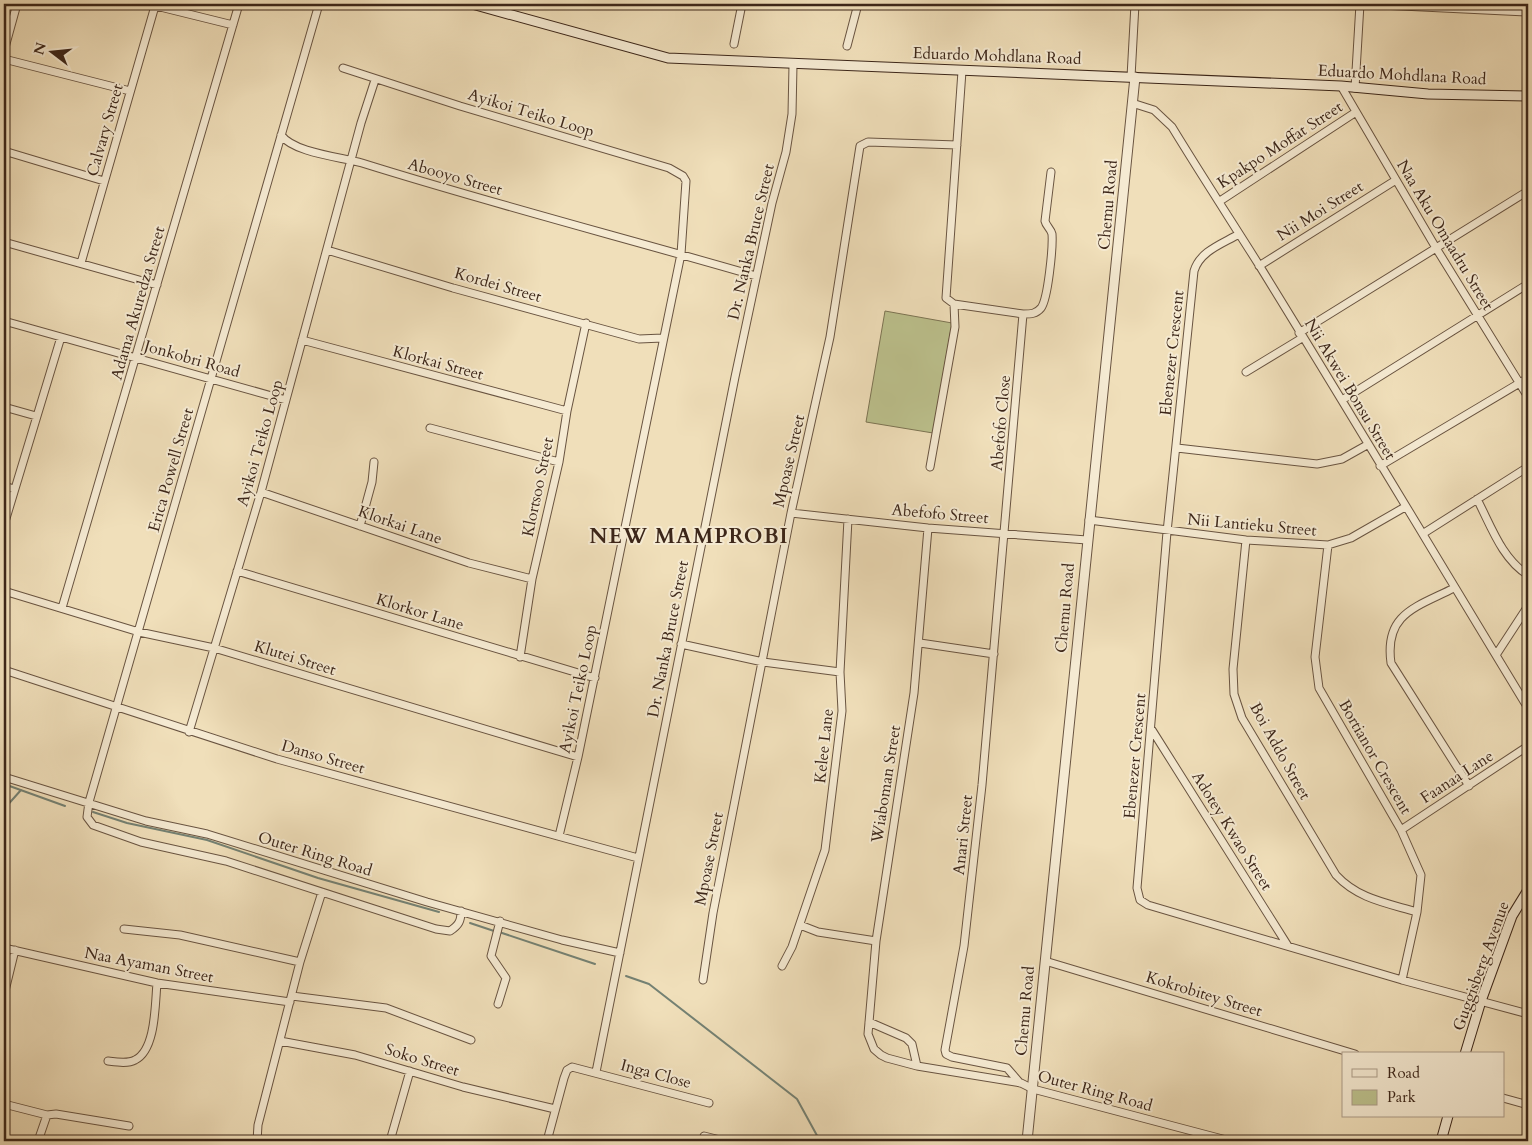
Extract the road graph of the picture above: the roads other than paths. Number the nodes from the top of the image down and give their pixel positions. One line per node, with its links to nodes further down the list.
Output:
1 (17, 4): 15 (street)
2 (239, 4): 12 (street, Adama Akuredza Street)
3 (319, 4): 28 (street)
4 (472, 4): 17 (main road, Eduardo Mohdlana Road)
5 (742, 4): 13 (street)
6 (858, 4): 14 (street)
7 (1135, 4): 20 (street)
8 (1292, 4): 9 (street)
9 (1360, 4): 11 (street); 23 (street)
10 (152, 5): 12 (street); 24 (street, Calvary Street)
11 (1528, 12)
12 (233, 25): 46 (street, Adama Akuredza Street)
13 (734, 44)
14 (847, 46)
15 (4, 51)
16 (4, 59): 24 (street)
17 (793, 65): 19 (main road, Eduardo Mohdlana Road); 44 (street, Dr. Nanka Bruce Street)
18 (343, 68): 21 (street)
19 (962, 71): 20 (main road, Eduardo Mohdlana Road); 29 (street)
20 (1133, 77): 22 (main road, Eduardo Mohdlana Road); 26 (main road, Chemu Road)
21 (375, 80): 31 (street, Ayikoi Teiko Loop); 41 (street, Ayikoi Teiko Loop)
22 (1341, 86): 23 (main road, Eduardo Mohdlana Road); 27 (street, Naa Aku Omaadru Street)
23 (1355, 88): 25 (main road, Eduardo Mohdlana Road)
24 (130, 91): 34 (street, Calvary Street)
25 (1528, 96)
26 (1132, 103): 36 (street, Nii Akwei Bonsu Street); 82 (main road, Chemu Road)
27 (1356, 112): 33 (street, Naa Aku Omaadru Street); 36 (street, Kpakpo Moffat Street)
28 (281, 136): 31 (street, Abooyo Street); 59 (street, Erica Powell Street)
29 (957, 145): 47 (street); 80 (street, Mpoase Street)
30 (4, 151): 34 (street)
31 (351, 160): 40 (street, Ayikoi Teiko Loop); 41 (street, Abooyo Street)
32 (1051, 172): 48 (street)
33 (1396, 180): 39 (street, Naa Aku Omaadru Street); 43 (street, Nii Moi Street)
34 (104, 181): 42 (street, Calvary Street)
35 (1528, 191): 39 (street)
36 (1220, 201): 37 (street, Nii Akwei Bonsu Street)
37 (1239, 234): 43 (street, Nii Akwei Bonsu Street); 69 (street, Ebenezer Crescent)
38 (4, 242): 42 (street)
39 (1436, 248): 49 (street, Naa Aku Omaadru Street); 52 (street)
40 (327, 250): 51 (street, Kordei Street); 55 (street, Ayikoi Teiko Loop)
41 (681, 254): 44 (street, Abooyo Street); 54 (street, Ayikoi Teiko Loop)
42 (81, 263): 46 (street)
43 (1259, 266): 52 (street, Nii Akwei Bonsu Street)
44 (756, 276): 100 (street, Dr. Nanka Bruce Street)
45 (1528, 284): 49 (street)
46 (157, 285): 56 (street, Adama Akuredza Street)
47 (954, 304): 48 (street); 73 (street)
48 (1024, 314): 87 (street, Abefofo Close)
49 (1477, 316): 60 (street, Naa Aku Omaadru Street); 63 (street)
50 (4, 321): 53 (street, Jonkobri Road)
51 (586, 323): 54 (street, Kordei Street); 65 (street, Klortsoo Street)
52 (1301, 335): 57 (street); 63 (street, Nii Akwei Bonsu Street)
53 (61, 338): 56 (street, Jonkobri Road); 66 (street)
54 (663, 338): 109 (street, Ayikoi Teiko Loop)
55 (302, 340): 62 (street, Ayikoi Teiko Loop); 65 (street, Klorkai Street)
56 (137, 357): 59 (street, Jonkobri Road); 98 (street, Adama Akuredza Street)
57 (1246, 372)
58 (1528, 378): 60 (street)
59 (211, 379): 62 (street, Jonkobri Road); 99 (street, Erica Powell Street)
60 (1520, 384): 61 (street, Naa Aku Omaadru Street); 72 (street)
61 (1528, 397)
62 (286, 400): 77 (street, Ayikoi Teiko Loop)
63 (1342, 400): 68 (street, Nii Akwei Bonsu Street)
64 (4, 407): 66 (street)
65 (567, 411): 71 (street, Klortsoo Street)
66 (36, 416): 76 (street)
67 (430, 428): 71 (street)
68 (1367, 445): 69 (street); 72 (street, Nii Akwei Bonsu Street)
69 (1177, 448): 86 (street, Ebenezer Crescent)
70 (374, 462): 84 (street)
71 (559, 462): 94 (street, Klortsoo Street)
72 (1380, 466): 79 (street, Nii Akwei Bonsu Street)
73 (930, 467)
74 (1528, 468): 78 (street)
75 (4, 486): 76 (street)
76 (14, 489): 83 (street)
77 (261, 492): 84 (street, Klorkai Lane); 92 (street, Ayikoi Teiko Loop)
78 (1477, 499): 88 (street); 93 (street)
79 (1405, 507): 88 (street, Nii Akwei Bonsu Street); 91 (street, Nii Lantieku Street)
80 (791, 513): 81 (street, Abefofo Street); 106 (street, Mpoase Street)
81 (848, 519): 85 (street, Abefofo Street); 108 (street, Kelee Lane)
82 (1089, 520): 86 (street, Nii Lantieku Street); 89 (main road, Chemu Road)
83 (4, 525)
84 (360, 526): 94 (street, Klorkai Lane)
85 (928, 528): 87 (street, Abefofo Street); 101 (street, Wiaboman Street)
86 (1167, 532): 90 (street, Nii Lantieku Street); 112 (street, Ebenezer Crescent)
87 (1006, 534): 89 (street, Abefofo Street); 103 (street, Anari Street)
88 (1424, 534): 95 (street, Nii Akwei Bonsu Street)
89 (1087, 540): 134 (main road, Chemu Road)
90 (1246, 540): 91 (street, Nii Lantieku Street); 125 (street, Boi Addo Street)
91 (1328, 545): 119 (street, Bortianor Crescent)
92 (237, 571): 102 (street, Ayikoi Teiko Loop); 105 (street, Klorkor Lane)
93 (1528, 576)
94 (532, 579): 105 (street, Klortsoo Street)
95 (1454, 588): 104 (street, Nii Akwei Bonsu Street); 117 (street)
96 (4, 590): 98 (street, Klutei Street)
97 (1528, 606): 104 (street)
98 (62, 608): 99 (street, Klutei Street)
99 (139, 632): 102 (street, Klutei Street); 110 (street, Erica Powell Street)
100 (681, 644): 106 (street); 121 (street, Dr. Nanka Bruce Street)
101 (920, 644): 103 (street); 129 (street, Wiaboman Street)
102 (214, 648): 113 (street, Ayikoi Teiko Loop); 115 (street, Klutei Street)
103 (994, 654): 155 (street, Anari Street)
104 (1496, 655): 111 (street, Nii Akwei Bonsu Street)
105 (520, 657): 109 (street, Klorkor Lane)
106 (762, 662): 108 (street); 137 (street, Mpoase Street)
107 (4, 670): 110 (street, Danso Street)
108 (840, 672): 127 (street, Kelee Lane)
109 (595, 678): 115 (street, Ayikoi Teiko Loop)
110 (118, 707): 113 (street, Danso Street); 118 (street, Erica Powell Street)
111 (1528, 708)
112 (1152, 730): 130 (street, Adotey Kwao Street); 130 (street, Ebenezer Crescent)
113 (189, 732): 120 (street, Danso Street)
114 (1528, 746): 117 (street, Faanaa Lane)
115 (578, 757): 120 (street, Ayikoi Teiko Loop)
116 (4, 777): 118 (street, Outer Ring Road)
117 (1469, 786): 119 (street, Faanaa Lane)
118 (89, 802): 123 (street, Erica Powell Street); 124 (street, Outer Ring Road)
119 (1401, 830): 125 (street, Bortianor Crescent)
120 (558, 836): 121 (street, Danso Street)
121 (638, 858): 133 (street, Dr. Nanka Bruce Street)
122 (1528, 890): 142 (main road, Guggisberg Avenue)
123 (322, 892): 124 (street); 135 (street)
124 (461, 910): 126 (street, Outer Ring Road)
125 (1417, 912): 138 (street, Bortianor Crescent)
126 (500, 921): 133 (street, Outer Ring Road); 143 (street)
127 (800, 925): 129 (street); 136 (street, Kelee Lane)
128 (124, 929): 135 (street)
129 (876, 941): 145 (street, Wiaboman Street)
130 (1288, 946): 138 (street, Ebenezer Crescent)
131 (4, 948): 132 (street, Naa Ayaman Street)
132 (15, 950): 139 (street, Naa Ayaman Street); 140 (street)
133 (620, 952): 154 (street, Dr. Nanka Bruce Street)
134 (1045, 961): 149 (street, Kokrobitey Street); 156 (main road, Chemu Road)
135 (300, 962): 141 (street)
136 (782, 966)
137 (703, 980)
138 (1402, 980): 142 (street, Ebenezer Crescent)
139 (157, 984): 141 (street, Naa Ayaman Street); 151 (street)
140 (4, 995)
141 (291, 999): 146 (street, Naa Ayaman Street); 147 (street)
142 (1481, 1001): 144 (street, Ebenezer Crescent); 150 (main road, Guggisberg Avenue)
143 (498, 1004)
144 (1528, 1014)
145 (868, 1022): 148 (street, Wiaboman Street); 152 (street)
146 (471, 1040)
147 (280, 1041): 153 (street, Soko Street); 167 (street)
148 (870, 1044): 152 (street, Outer Ring Road)
149 (1348, 1052)
150 (1466, 1052)
151 (108, 1061)
152 (917, 1066): 155 (street, Outer Ring Road)
153 (410, 1071): 161 (street, Soko Street); 168 (street)
154 (596, 1072): 158 (street, Inga Close); 161 (street, Inga Close)
155 (1021, 1083): 156 (street, Outer Ring Road)
156 (1033, 1089): 171 (main road, Chemu Road); 172 (street, Outer Ring Road)
157 (1504, 1098): 160 (street)
158 (709, 1103)
159 (4, 1104): 162 (street)
160 (1528, 1105)
161 (555, 1109): 169 (street)
162 (47, 1115): 164 (street); 166 (street)
163 (1447, 1118): 173 (main road)
164 (130, 1126)
165 (704, 1136): 170 (street)
166 (38, 1141)
167 (257, 1141)
168 (390, 1141)
169 (547, 1141)
170 (724, 1141)
171 (1027, 1141)
172 (1230, 1141)
173 (1441, 1141)

